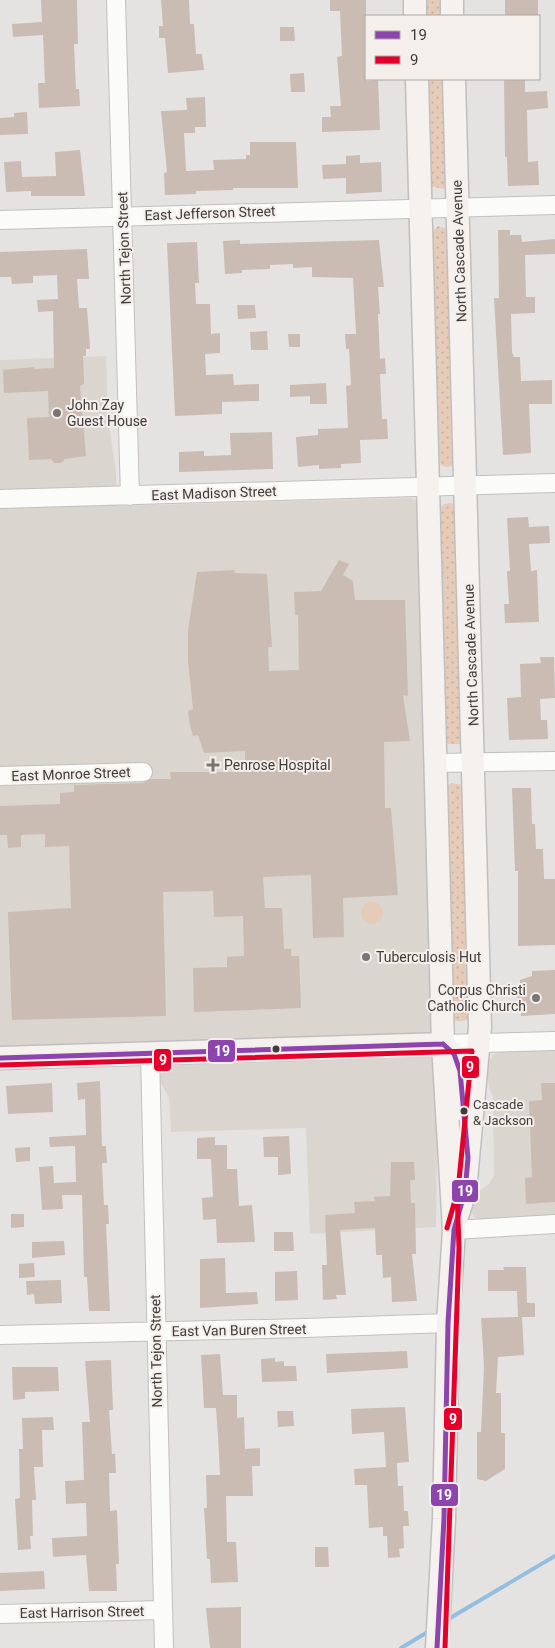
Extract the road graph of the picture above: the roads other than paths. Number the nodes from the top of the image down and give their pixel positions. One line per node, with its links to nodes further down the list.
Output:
1 (116, 0): 11 (street, North Tejon Street)
2 (415, 0): 4 (main road)
3 (452, 0): 5 (main road)
4 (415, 15)
5 (452, 15)
6 (417, 80): 10 (main road, North Cascade Avenue)
7 (454, 80): 9 (main road, North Cascade Avenue)
8 (555, 205): 9 (street, East Jefferson Street)
9 (458, 207): 10 (street, East Jefferson Street); 14 (main road, North Cascade Avenue)
10 (421, 208): 11 (street, East Jefferson Street); 15 (main road, North Cascade Avenue)
11 (124, 216): 12 (street, East Jefferson Street); 16 (street, North Tejon Street)
12 (0, 220)
13 (555, 482): 14 (street, East Madison Street)
14 (465, 484): 15 (street, East Madison Street); 19 (main road, North Cascade Avenue)
15 (428, 485): 16 (street, East Madison Street); 20 (main road, North Cascade Avenue)
16 (130, 496): 17 (street, East Madison Street)
17 (0, 499)
18 (555, 761): 19 (street)
19 (474, 762): 20 (street); 24 (main road, North Cascade Avenue)
20 (437, 763): 25 (main road, North Cascade Avenue)
21 (142, 772): 22 (street, East Monroe Street)
22 (0, 776)
23 (555, 1041): 24 (street)
24 (480, 1043): 25 (street); 28 (main road, North Cascade Avenue)
25 (443, 1044): 26 (main road); 28 (main road); 30 (main road, North Cascade Avenue)
26 (150, 1054): 27 (main road); 32 (street, North Tejon Street)
27 (0, 1058)
28 (468, 1158): 30 (main road, North Cascade Avenue)
29 (555, 1224): 30 (street)
30 (454, 1230): 31 (main road, North Cascade Avenue)
31 (448, 1323): 32 (street, East Van Buren Street); 37 (main road, North Cascade Avenue)
32 (156, 1332): 33 (street, East Van Buren Street); 34 (street, North Tejon Street)
33 (0, 1335)
34 (163, 1610): 35 (street, East Harrison Street); 36 (street, North Tejon Street)
35 (0, 1614)
36 (164, 1648)
37 (437, 1648)

